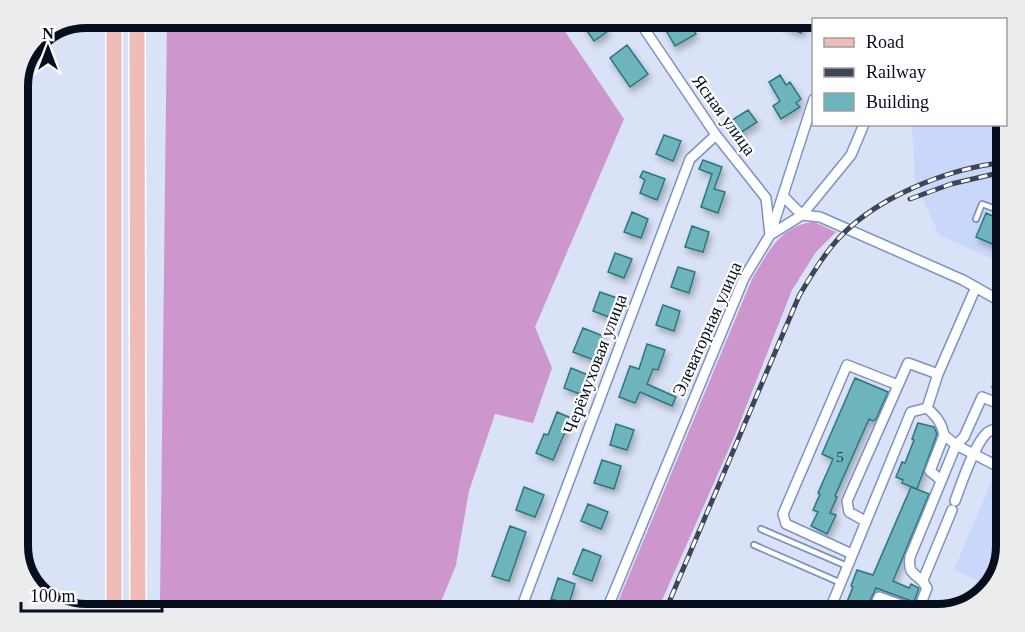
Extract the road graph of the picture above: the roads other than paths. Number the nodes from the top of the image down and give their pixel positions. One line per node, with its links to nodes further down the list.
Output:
1 (114, 28): 31 (main road)
2 (137, 28): 32 (main road)
3 (644, 28): 6 (street, Ясная улица)
4 (812, 102): 7 (street)
5 (863, 126): 9 (street, Элеваторная улица)
6 (716, 135): 11 (street, Ясная улица); 33 (street, Черёмуховая улица)
7 (783, 196): 9 (street); 11 (street)
8 (996, 209): 10 (lane)
9 (802, 215): 11 (street, Элеваторная улица); 12 (street)
10 (976, 219)
11 (770, 236): 34 (street, Элеваторная улица)
12 (976, 287): 13 (street); 14 (street)
13 (996, 299)
14 (939, 374): 15 (street); 17 (street)
15 (898, 385): 24 (street); 27 (street)
16 (996, 403): 20 (street)
17 (927, 408): 19 (street); 24 (street)
18 (996, 430): 21 (street)
19 (944, 435): 20 (street); 23 (street)
20 (956, 446): 21 (street); 23 (street)
21 (973, 455): 22 (street); 29 (street)
22 (996, 466)
23 (941, 480): 29 (street)
24 (865, 521): 27 (street)
25 (761, 529): 28 (lane)
26 (754, 544): 30 (lane)
27 (852, 554): 28 (street)
28 (847, 566): 30 (street)
29 (923, 580): 38 (street)
30 (841, 583): 35 (street)
31 (114, 604)
32 (138, 604)
33 (523, 604)
34 (609, 604)
35 (832, 604)
36 (876, 604): 37 (street)
37 (898, 604)
38 (921, 604)

